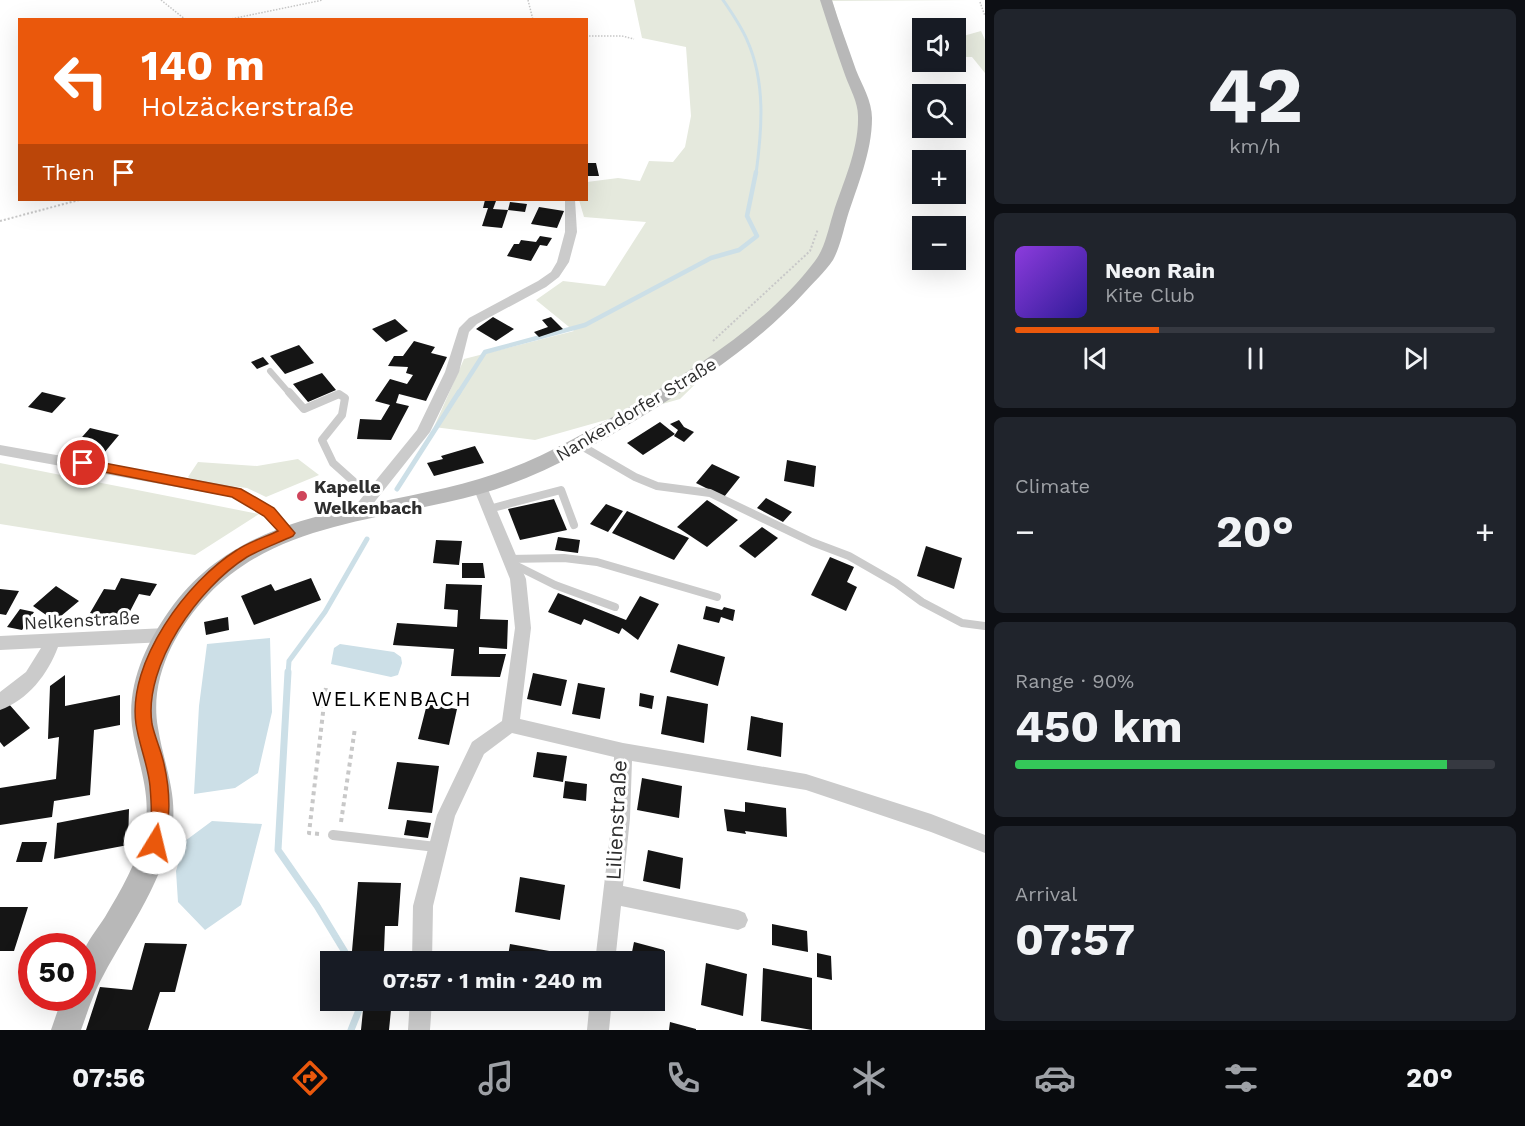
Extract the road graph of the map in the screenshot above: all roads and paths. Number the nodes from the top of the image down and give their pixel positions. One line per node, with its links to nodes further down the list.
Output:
1 (162, 0): 7 (path)
2 (323, 0): 8 (path)
3 (528, 0): 9 (path)
4 (826, 0): 18 (main road, Nankendorfer Straße)
5 (980, 2): 6 (path)
6 (985, 16)
7 (184, 18)
8 (236, 18)
9 (532, 18)
10 (588, 36): 11 (path)
11 (633, 39)
12 (75, 201): 14 (path)
13 (570, 201): 21 (street)
14 (0, 221)
15 (818, 230): 16 (path)
16 (708, 346)
17 (270, 371): 21 (lane)
18 (580, 445): 20 (main road, Nankendorfer Straße); 29 (lane)
19 (0, 450): 25 (street)
20 (480, 487): 22 (street); 23 (main road, Nankendorfer Straße)
21 (371, 497): 23 (street)
22 (489, 509): 24 (lane); 26 (street)
23 (356, 515): 25 (main road, Nankendorfer Straße)
24 (574, 525)
25 (288, 533): 30 (main road, Nankendorfer Straße)
26 (510, 561): 27 (lane); 28 (lane); 35 (street)
27 (717, 597)
28 (615, 607)
29 (985, 626)
30 (166, 636): 31 (street, Nelkenstraße); 45 (main road, Nankendorfer Straße)
31 (52, 641): 32 (street, Nelkenstraße); 34 (street)
32 (0, 643)
33 (326, 687): 38 (path)
34 (0, 702)
35 (510, 725): 37 (street, Lilienstraße); 40 (street)
36 (355, 728): 38 (path)
37 (623, 751): 39 (street); 41 (street, Lilienstraße)
38 (336, 836): 40 (lane)
39 (985, 844)
40 (438, 847): 43 (street)
41 (612, 894): 42 (street, Lilienstraße); 44 (street, Lilienstraße)
42 (738, 920)
43 (422, 951)
44 (606, 951)
45 (96, 958)
46 (73, 1011): 49 (main road)
47 (420, 1011): 50 (street)
48 (600, 1011): 51 (street)
49 (66, 1030)
50 (419, 1030)
51 (598, 1030)

